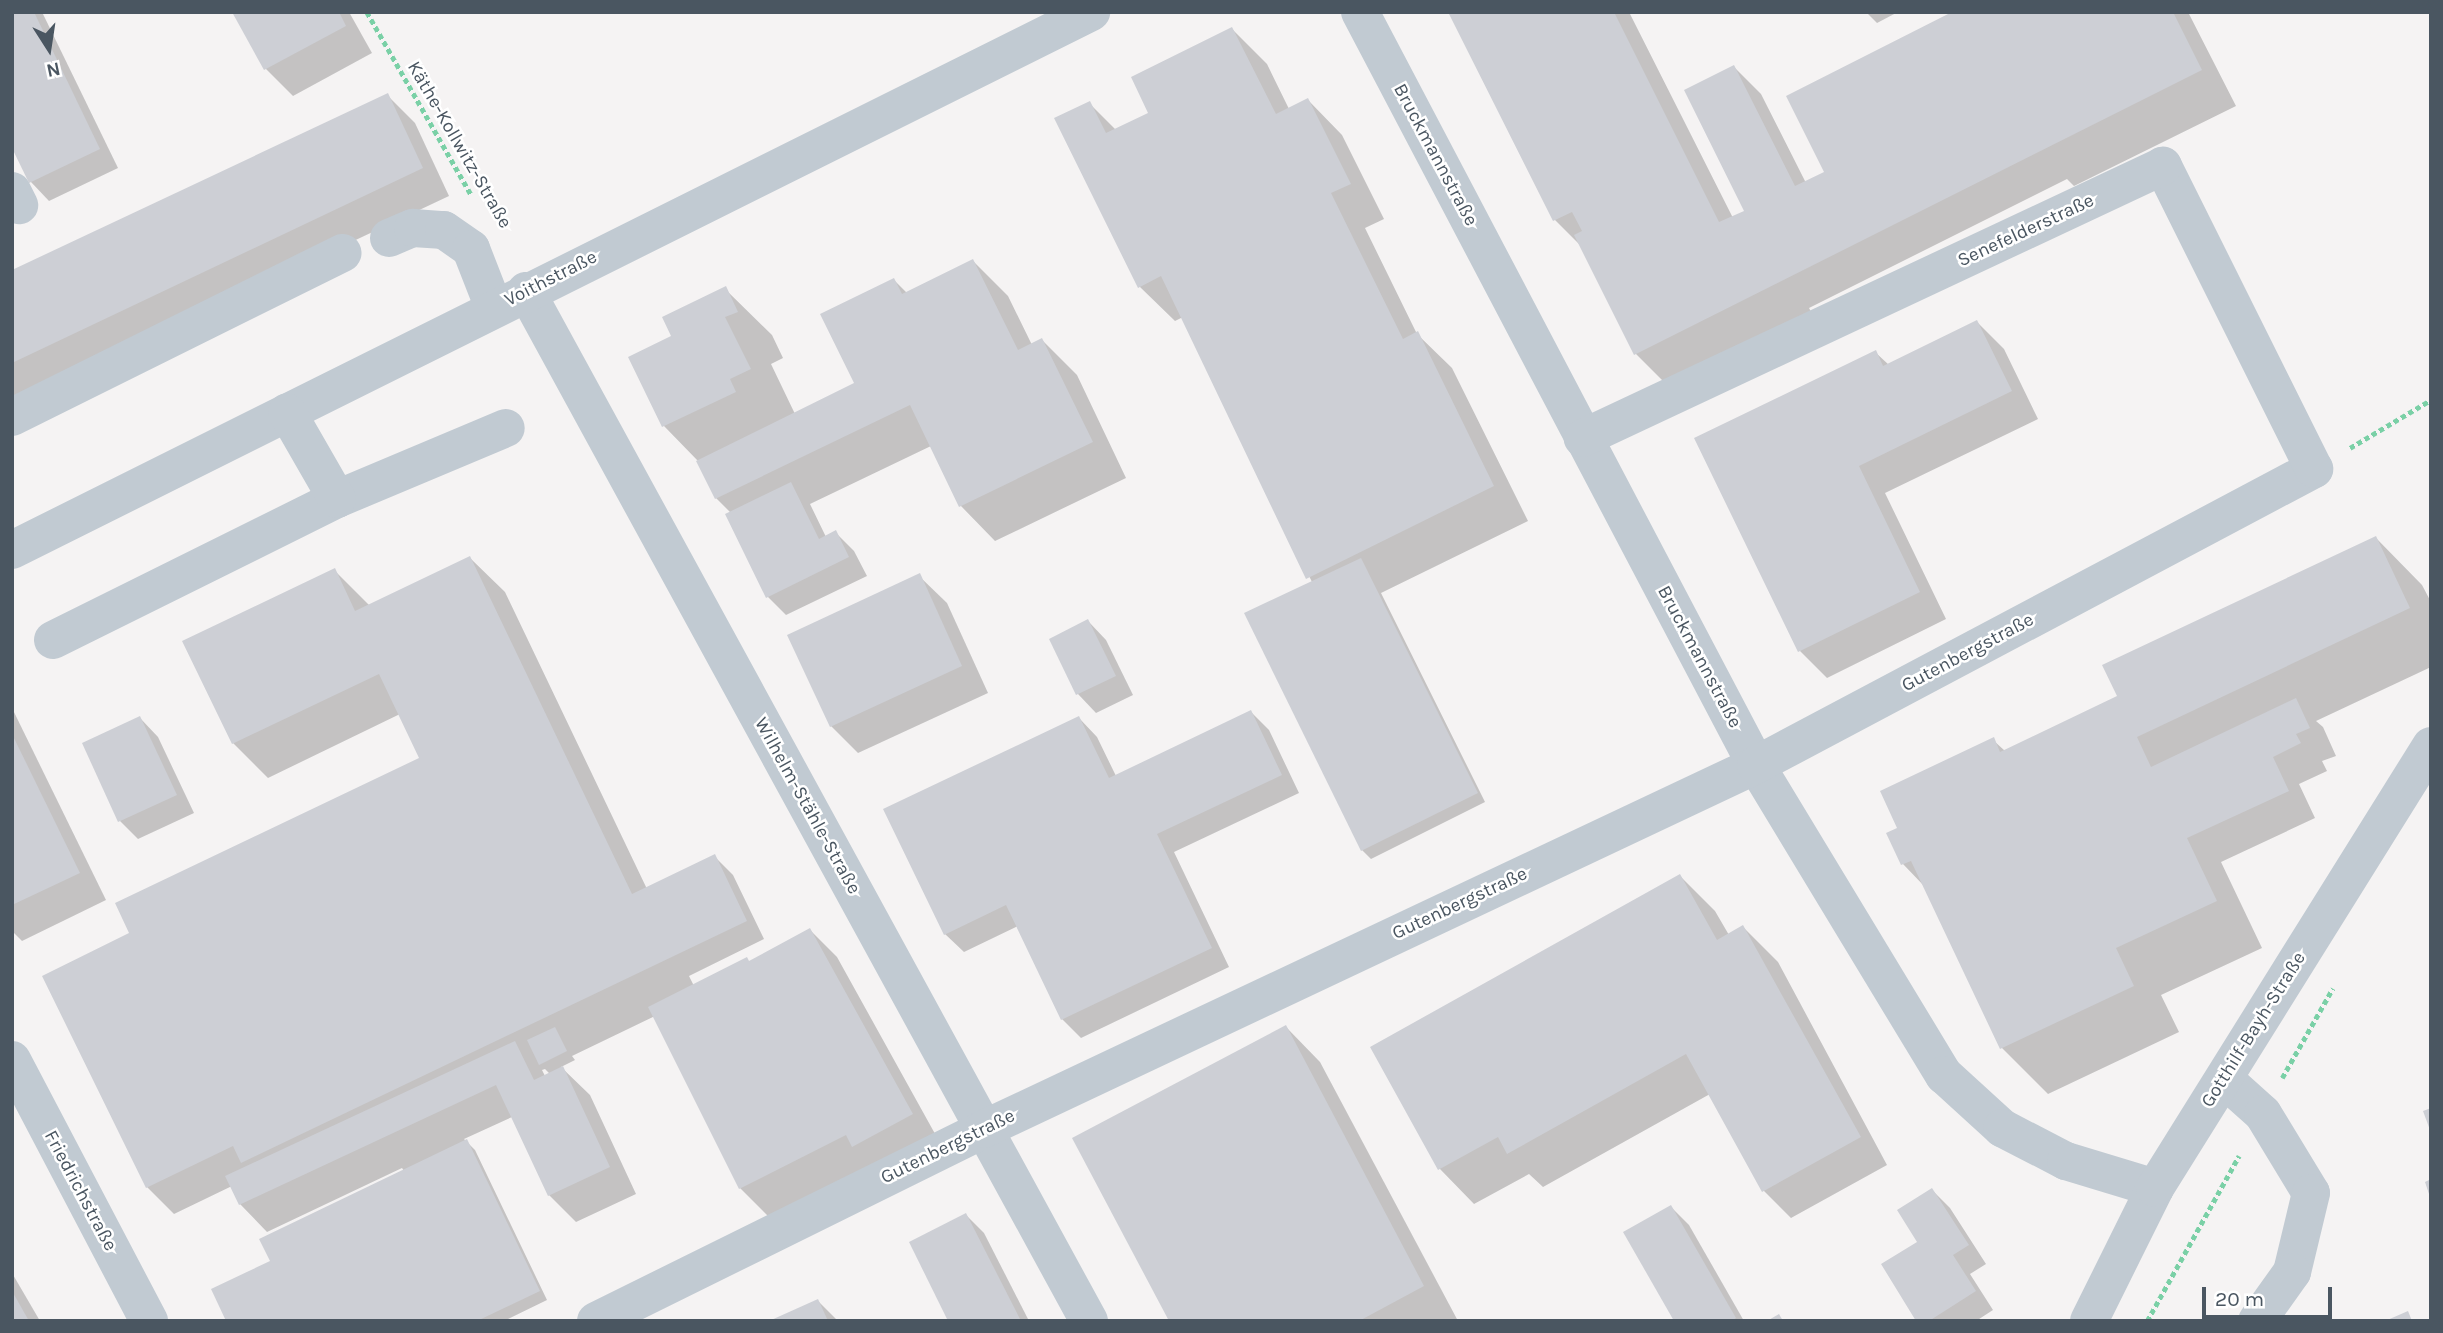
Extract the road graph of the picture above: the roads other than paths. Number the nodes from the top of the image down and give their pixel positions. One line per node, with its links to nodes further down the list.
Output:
1 (1091, 12): 5 (street, Voithstraße)
2 (1360, 12): 9 (street, Bruckmannstraße)
3 (389, 238): 5 (street, Wilhelm-Stähle-Straße)
4 (342, 253): 7 (street)
5 (510, 300): 6 (street, Voithstraße); 18 (street, Wilhelm-Stähle-Straße)
6 (287, 412): 11 (street); 12 (street, Voithstraße)
7 (12, 417)
8 (506, 428): 11 (street)
9 (1583, 438): 10 (street, Senefelderstraße); 15 (street, Bruckmannstraße)
10 (2315, 469): 15 (street, Gutenbergstraße)
11 (337, 499): 13 (street)
12 (12, 550)
13 (53, 640)
14 (2431, 746): 17 (street, Gotthilf-Bayh-Straße)
15 (1756, 765): 18 (street, Gutenbergstraße); 19 (street, Bruckmannstraße)
16 (12, 1060): 20 (street, Friedrichstraße)
17 (2224, 1079): 19 (street, Gotthilf-Bayh-Straße); 24 (street)
18 (984, 1129): 21 (street, Gutenbergstraße); 22 (street, Wilhelm-Stähle-Straße)
19 (2155, 1188): 23 (street, Gotthilf-Bayh-Straße)
20 (149, 1321)
21 (596, 1321)
22 (1089, 1321)
23 (2089, 1321)
24 (2257, 1321)

